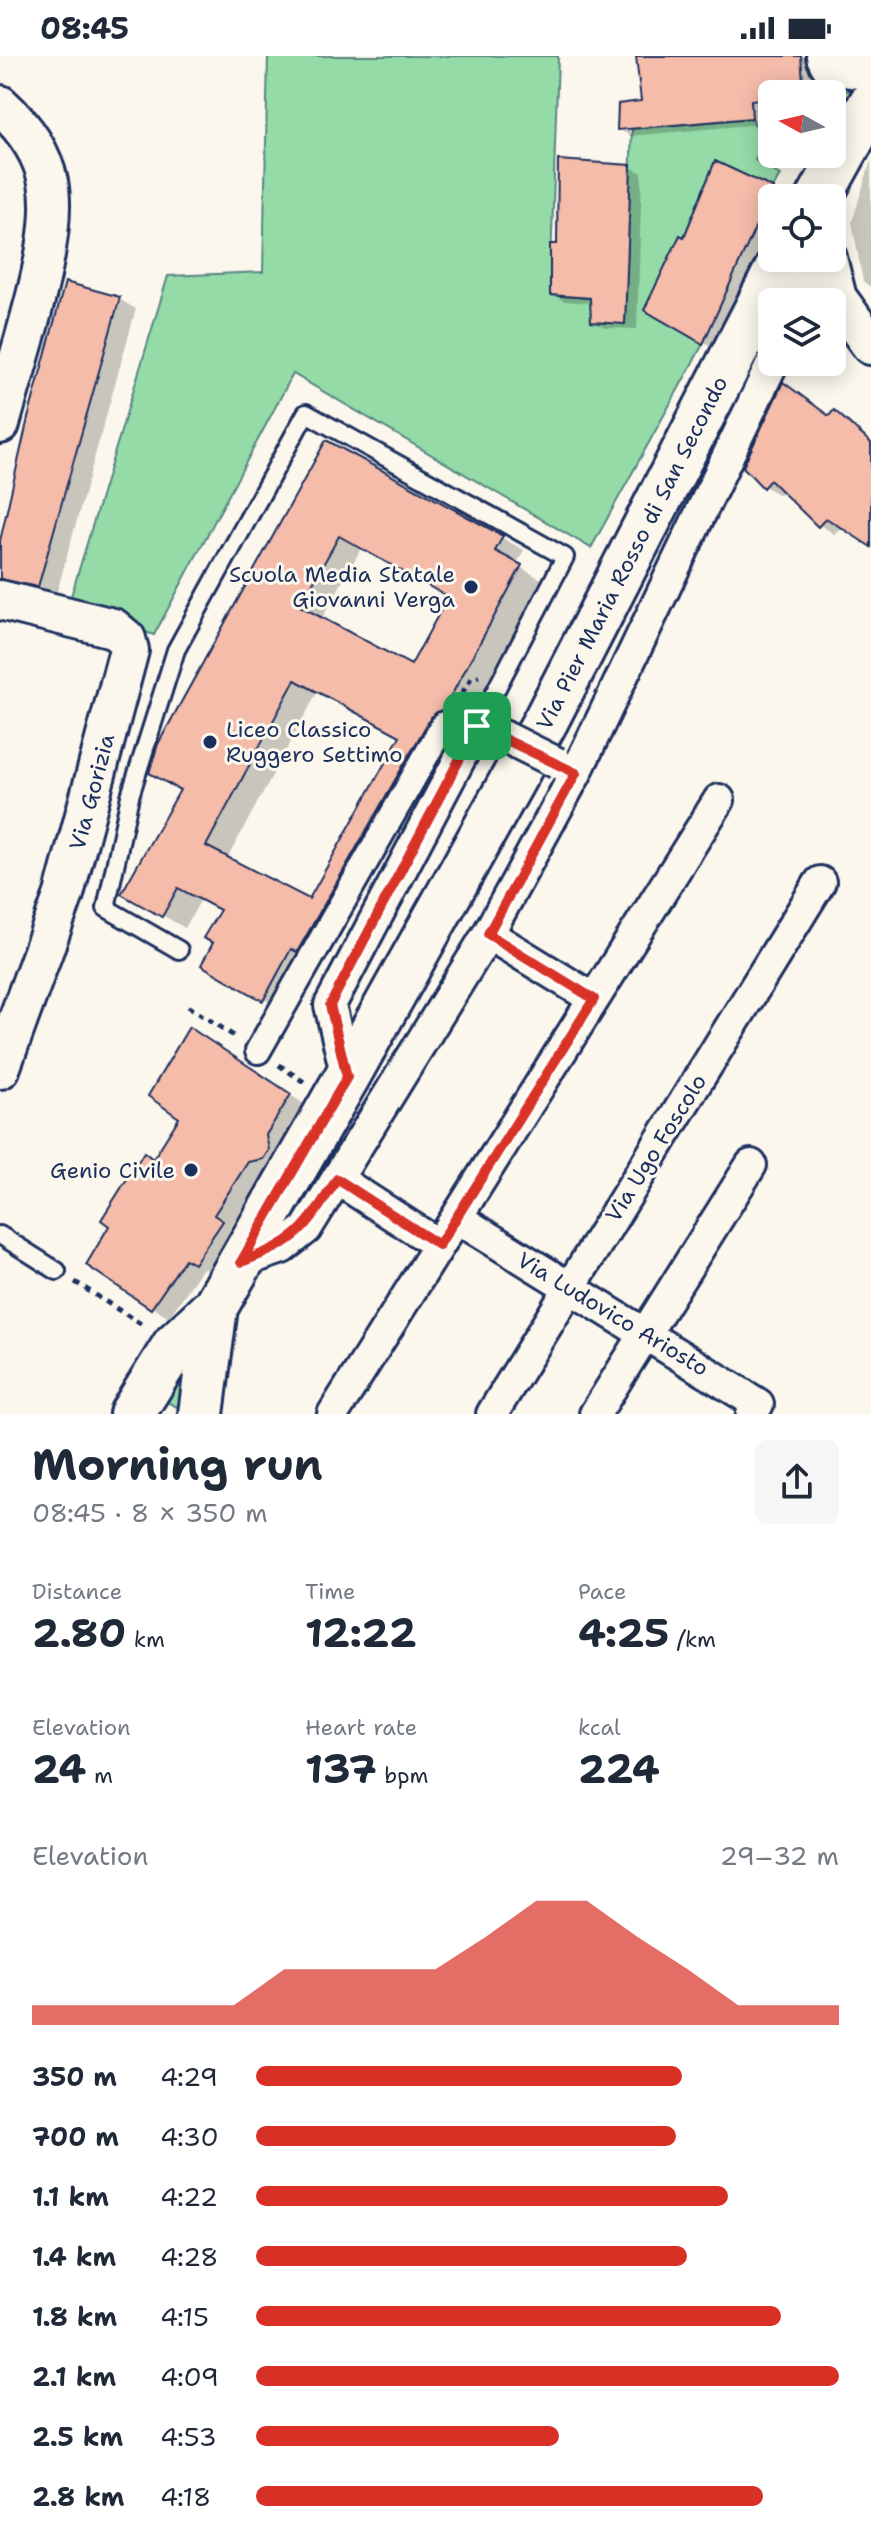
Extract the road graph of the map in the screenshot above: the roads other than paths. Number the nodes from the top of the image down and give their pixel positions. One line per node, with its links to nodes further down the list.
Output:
1 (820, 56): 4 (main road)
2 (829, 56): 3 (main road)
3 (871, 61)
4 (821, 80)
5 (871, 104): 7 (main road)
6 (0, 105): 12 (street)
7 (846, 132)
8 (792, 272): 24 (main road, Via Pier Maria Rosso di San Secondo)
9 (813, 272): 10 (street)
10 (871, 345)
11 (766, 376): 16 (street, Via Pier Maria Rosso di San Secondo)
12 (0, 424)
13 (0, 600): 23 (street, Via Gorizia)
14 (444, 724): 22 (street)
15 (490, 731): 16 (street, bridge); 20 (lane); 24 (street)
16 (566, 768): 19 (street, Via Pier Maria Rosso di San Secondo)
17 (719, 800): 21 (street)
18 (820, 882): 32 (street, Via Ugo Foscolo)
19 (488, 934): 21 (street); 26 (street, Via Pier Maria Rosso di San Secondo)
20 (179, 950)
21 (594, 999): 27 (street)
22 (258, 1051)
23 (0, 1069)
24 (347, 1077): 30 (main road, Via Pier Maria Rosso di San Secondo)
25 (751, 1165): 34 (street)
26 (337, 1179): 29 (street); 30 (street, Via Pier Maria Rosso di San Secondo)
27 (457, 1218): 29 (street); 32 (street, Via Ludovico Ariosto)
28 (0, 1235): 31 (lane)
29 (439, 1245): 37 (street)
30 (241, 1262): 33 (main road, Via Pier Maria Rosso di San Secondo)
31 (57, 1271)
32 (569, 1288): 34 (street, Via Ludovico Ariosto); 38 (street, Via Ugo Foscolo)
33 (215, 1307): 35 (main road, Via Pier Maria Rosso di San Secondo); 36 (main road)
34 (647, 1333): 39 (street); 40 (street, Via Ludovico Ariosto)
35 (132, 1414)
36 (201, 1414)
37 (333, 1414)
38 (492, 1414)
39 (595, 1414)
40 (752, 1414)

